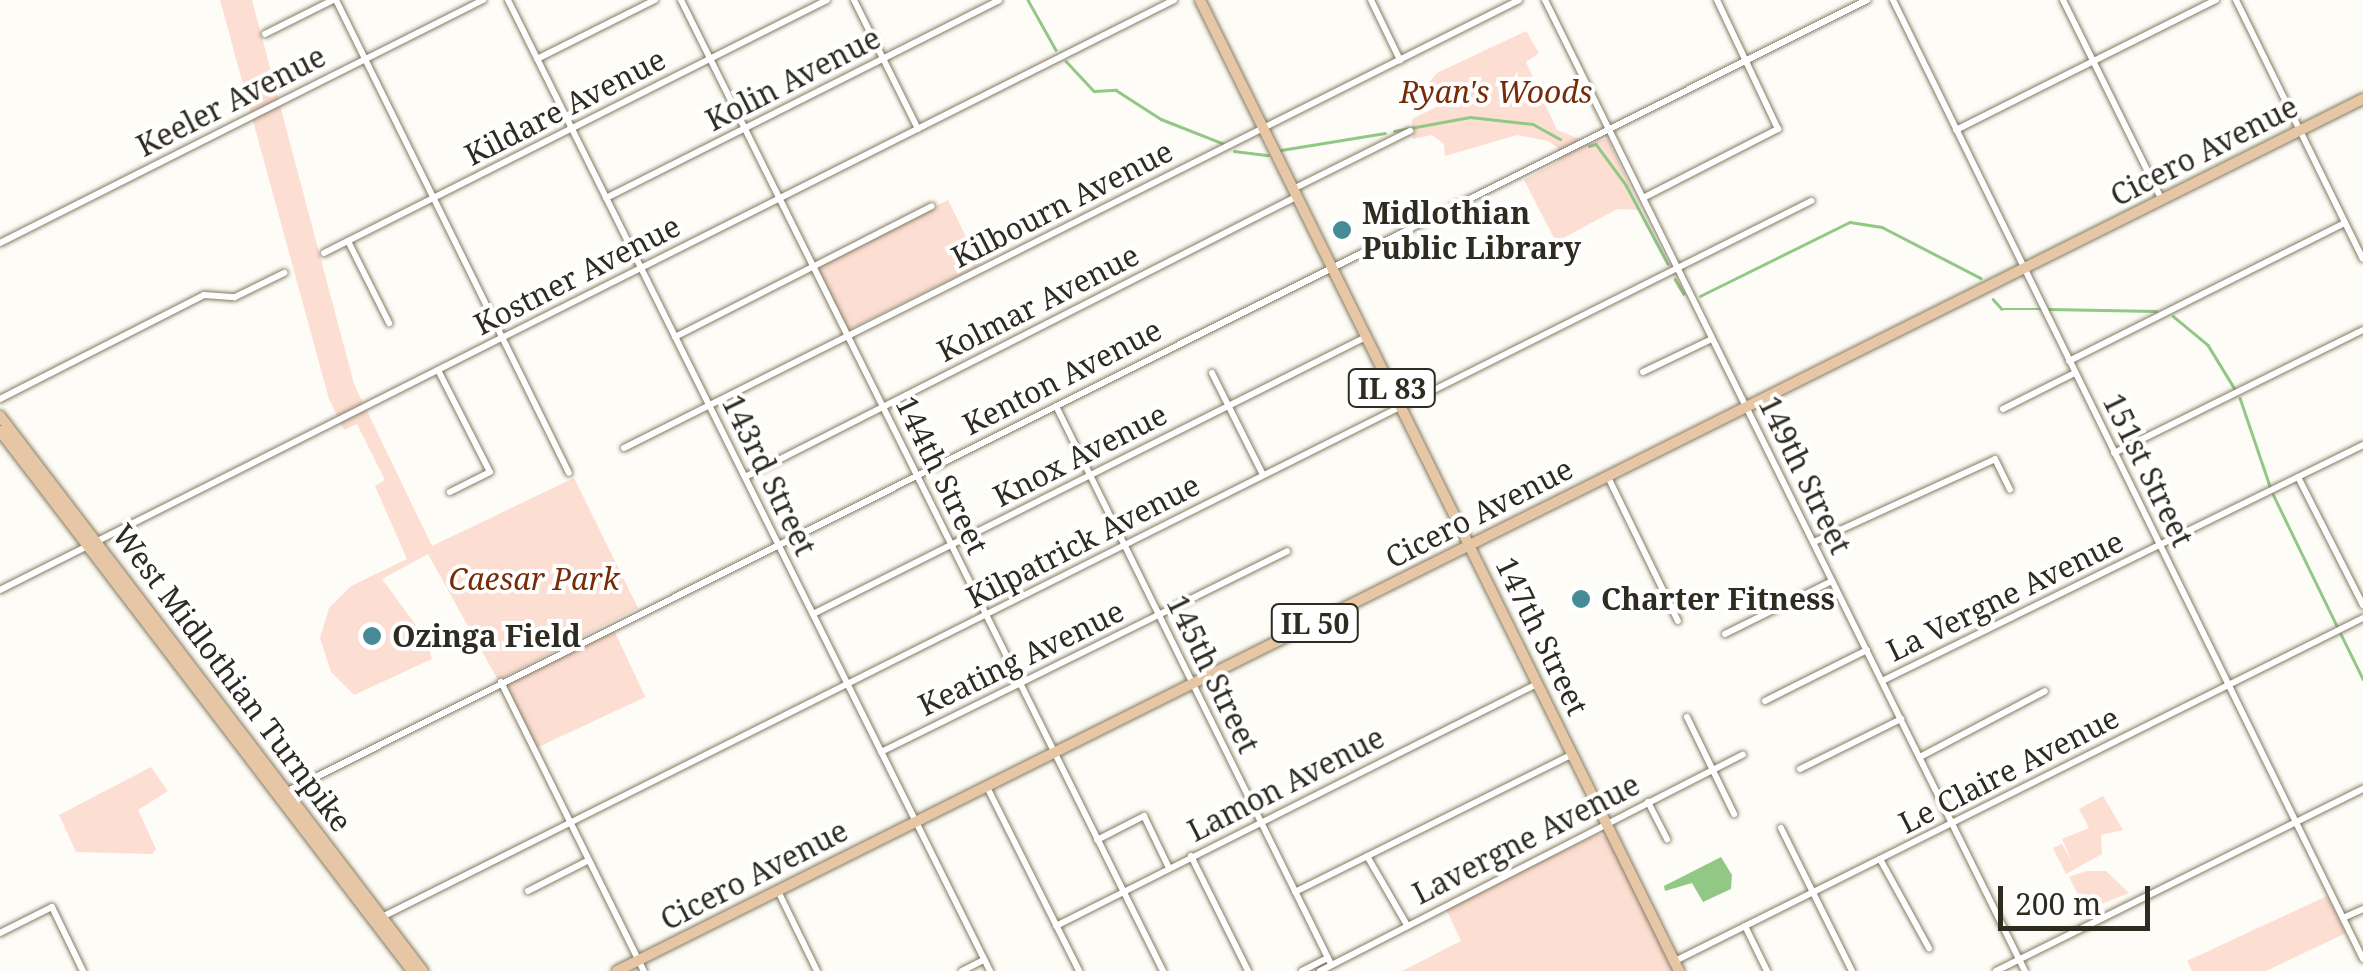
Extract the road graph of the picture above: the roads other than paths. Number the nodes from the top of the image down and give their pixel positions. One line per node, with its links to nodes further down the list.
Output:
1 (334, 0): 20 (street); 22 (street)
2 (482, 0): 22 (street, Keeler Avenue)
3 (508, 0): 21 (street, 143rd Street)
4 (655, 0): 21 (street)
5 (681, 0): 23 (street, 144th Street)
6 (827, 0): 23 (street, Kildare Avenue)
7 (854, 0): 24 (street)
8 (999, 0): 24 (street, Kolin Avenue)
9 (1174, 0): 31 (street, Kostner Avenue)
10 (1200, 0): 32 (main road, 147th Street / IL 83)
11 (1371, 0): 25 (street)
12 (1518, 0): 25 (street, Kilbourn Avenue)
13 (1545, 0): 33 (street, 149th Street)
14 (1717, 0): 26 (street)
15 (1866, 0): 26 (street, Kenton Avenue)
16 (1894, 0): 34 (street, 151st Street)
17 (2063, 0): 27 (street)
18 (2216, 0): 27 (street)
19 (2236, 0): 35 (street)
20 (264, 34)
21 (537, 58): 29 (street, 143rd Street)
22 (364, 59): 38 (street); 47 (street, Keeler Avenue)
23 (710, 59): 29 (street, Kildare Avenue); 30 (street, 144th Street)
24 (883, 59): 30 (street, Kolin Avenue); 31 (street)
25 (1400, 60): 32 (street, Kilbourn Avenue)
26 (1746, 60): 33 (street, Kenton Avenue); 40 (street)
27 (2093, 61): 34 (street); 42 (street)
28 (2363, 99): 35 (main road, Cicero Avenue / IL 50)
29 (572, 128): 38 (street, Kildare Avenue); 39 (street, 143rd Street)
30 (744, 128): 39 (street, Kolin Avenue); 41 (street, 144th Street)
31 (918, 129): 41 (street, Kostner Avenue)
32 (1264, 129): 37 (main road, 147th Street / IL 83); 58 (street, Kilbourn Avenue)
33 (1609, 129): 40 (street, 149th Street); 52 (street, Kenton Avenue)
34 (1956, 130): 54 (street, 151st Street)
35 (2300, 130): 42 (main road, Cicero Avenue / IL 50); 45 (street)
36 (1410, 131): 37 (street, Kolmar Avenue)
37 (1295, 193): 52 (main road, 147th Street / IL 83); 72 (street, Kolmar Avenue)
38 (434, 198): 46 (street, Kildare Avenue); 61 (street)
39 (606, 198): 51 (street, 143rd Street)
40 (1643, 198): 53 (street, 149th Street)
41 (780, 199): 50 (street, 144th Street); 51 (street, Kostner Avenue)
42 (2162, 200): 54 (main road, Cicero Avenue / IL 50)
43 (1811, 201): 53 (street, Kilpatrick Avenue)
44 (932, 206): 50 (street)
45 (2344, 223): 49 (street); 63 (street)
46 (348, 241): 48 (street, Kildare Avenue); 56 (street)
47 (0, 243)
48 (324, 253)
49 (2363, 259)
50 (813, 266): 58 (street, 144th Street); 59 (street)
51 (641, 268): 59 (street, 143rd Street); 61 (street, Kostner Avenue)
52 (1332, 268): 60 (main road, 147th Street / IL 83); 70 (street, Kenton Avenue)
53 (1678, 268): 62 (street, 149th Street); 74 (street, Kilpatrick Avenue)
54 (2024, 269): 63 (street, 151st Street); 73 (main road, Cicero Avenue / IL 50)
55 (284, 273): 68 (street)
56 (389, 322)
57 (2363, 330): 80 (street)
58 (848, 336): 69 (street, Kilbourn Avenue); 72 (street, 144th Street)
59 (676, 337): 69 (street, 143rd Street)
60 (1366, 337): 71 (street, Knox Avenue); 74 (main road, 147th Street / IL 83)
61 (503, 338): 64 (street, Kostner Avenue); 81 (street)
62 (1712, 339): 65 (street); 73 (street, 149th Street)
63 (2069, 361): 67 (street, 151st Street)
64 (438, 370): 89 (street); 91 (street, Kostner Avenue)
65 (1643, 372)
66 (1212, 373): 71 (street)
67 (2075, 373): 75 (street); 80 (street, 151st Street)
68 (0, 399)
69 (709, 405): 79 (street, Kilbourn Avenue); 85 (street, 143rd Street)
70 (1056, 406): 82 (street, Kenton Avenue); 84 (street, 145th Street)
71 (1228, 406): 83 (street); 84 (street, Knox Avenue)
72 (883, 407): 82 (street, 144th Street); 85 (street, Kolmar Avenue)
73 (1747, 407): 86 (main road, Cicero Avenue / IL 50); 90 (street, 149th Street)
74 (1401, 408): 83 (street, Kilpatrick Avenue); 95 (main road, 147th Street / IL 83)
75 (2004, 409)
76 (0, 416): 91 (main road, West Midlothian Turnpike)
77 (0, 431): 91 (main road, West Midlothian Turnpike)
78 (2363, 445): 87 (street, La Vergne Avenue)
79 (624, 448)
80 (2114, 454): 96 (street, 151st Street)
81 (569, 473)
82 (917, 475): 92 (street, Kenton Avenue); 93 (street, 144th Street)
83 (1263, 475): 94 (street, Kilpatrick Avenue)
84 (1090, 476): 93 (street, Knox Avenue); 94 (street, 145th Street)
85 (745, 477): 92 (street, 143rd Street)
86 (1608, 477): 95 (main road, Cicero Avenue / IL 50); 105 (street)
87 (2298, 477): 96 (street, La Vergne Avenue); 100 (street)
88 (2010, 490): 90 (street)
89 (450, 492)
90 (1814, 542): 98 (street, 149th Street)
91 (91, 543): 99 (street, Kostner Avenue); 128 (main road, West Midlothian Turnpike)
92 (779, 545): 101 (street, 143rd Street); 109 (street, Kenton Avenue)
93 (951, 545): 101 (street, Knox Avenue); 102 (street, 144th Street)
94 (1124, 545): 102 (street, Kilpatrick Avenue); 103 (street, 145th Street)
95 (1470, 546): 111 (main road, 147th Street); 113 (main road, Cicero Avenue / IL 50)
96 (2160, 546): 108 (street, La Vergne Avenue); 114 (street, 151st Street)
97 (1287, 551): 103 (street, Keating Avenue)
98 (1832, 581): 106 (street); 107 (street, 149th Street)
99 (0, 590)
100 (2363, 605)
101 (813, 614): 112 (street, 143rd Street)
102 (986, 614): 110 (street, 144th Street); 112 (street, Kilpatrick Avenue)
103 (1159, 615): 110 (street, Keating Avenue); 113 (street, 145th Street)
104 (2363, 618): 114 (street, Le Claire Avenue)
105 (1678, 621)
106 (1725, 634)
107 (1867, 650): 108 (street, 149th Street); 116 (street)
108 (1882, 681): 118 (street, 149th Street)
109 (501, 682): 128 (street, Kenton Avenue); 131 (street)
110 (1020, 683): 119 (street, Keating Avenue); 120 (street, 144th Street)
111 (1538, 683): 121 (main road, 147th Street); 133 (street, Lamon Avenue)
112 (848, 684): 119 (street, 143rd Street); 131 (street, Kilpatrick Avenue)
113 (1192, 684): 120 (main road, Cicero Avenue / IL 50); 133 (street, 145th Street)
114 (2228, 685): 134 (street, 151st Street); 135 (street, Le Claire Avenue)
115 (2044, 691): 123 (street)
116 (1765, 701)
117 (1687, 716): 125 (street)
118 (1901, 720): 123 (street, 149th Street); 124 (street)
119 (881, 752): 132 (street, 143rd Street)
120 (1054, 753): 126 (main road, Cicero Avenue / IL 50); 138 (street, 144th Street)
121 (1572, 754): 136 (main road, 147th Street); 141 (street)
122 (1743, 755): 125 (street, Lavergne Avenue)
123 (1920, 757): 135 (street, 149th Street)
124 (1800, 769)
125 (1712, 770): 129 (street, Lavergne Avenue); 130 (street)
126 (987, 786): 132 (main road, Cicero Avenue / IL 50); 154 (street)
127 (2363, 789): 134 (street)
128 (283, 794): 152 (main road, West Midlothian Turnpike)
129 (1648, 802): 136 (street, Lavergne Avenue); 139 (street)
130 (1734, 814)
131 (570, 822): 142 (street); 152 (street, Kilpatrick Avenue)
132 (916, 822): 145 (main road, Cicero Avenue / IL 50); 160 (street, 143rd Street)
133 (1260, 822): 140 (street, Lamon Avenue); 148 (street, 145th Street)
134 (2296, 822): 151 (street, 151st Street); 158 (street)
135 (1952, 823): 143 (street, Le Claire Avenue); 158 (street, 149th Street)
136 (1607, 824): 153 (street, Lavergne Avenue); 163 (main road, 147th Street)
137 (1781, 828): 149 (street)
138 (1097, 840): 144 (street); 147 (street, 144th Street)
139 (1666, 840)
140 (1191, 856): 144 (street, Lamon Avenue); 173 (street)
141 (1367, 856): 148 (street); 153 (street)
142 (589, 860): 146 (street); 162 (street)
143 (1880, 860): 149 (street, Le Claire Avenue); 157 (street)
144 (1169, 868): 147 (street, Lamon Avenue)
145 (778, 890): 162 (main road, Cicero Avenue / IL 50); 168 (street)
146 (528, 891)
147 (1123, 892): 154 (street, Lamon Avenue); 172 (street, 144th Street)
148 (1295, 892): 161 (street, 145th Street)
149 (1812, 892): 155 (street, Le Claire Avenue); 177 (street)
150 (2363, 908): 151 (street)
151 (2343, 918): 159 (street, 151st Street)
152 (378, 919): 165 (main road, West Midlothian Turnpike); 166 (main road, West Midlothian Turnpike)
153 (1407, 925): 161 (street, Lavergne Avenue)
154 (1056, 926): 171 (street)
155 (1745, 926): 163 (street, Le Claire Avenue); 176 (street)
156 (0, 933): 164 (street)
157 (1929, 948)
158 (2019, 959): 178 (street); 179 (street, 149th Street)
159 (2363, 959)
160 (984, 960): 169 (street); 170 (street, 143rd Street)
161 (1328, 960): 174 (street, Lavergne Avenue); 175 (street)
162 (642, 966): 167 (main road, Cicero Avenue / IL 50)
163 (1677, 966)
164 (83, 971)
165 (412, 971)
166 (424, 971)
167 (617, 971)
168 (817, 971)
169 (962, 971)
170 (990, 971)
171 (1079, 971)
172 (1162, 971)
173 (1248, 971)
174 (1302, 971)
175 (1320, 971)
176 (1767, 971)
177 (1852, 971)
178 (1996, 971)
179 (2025, 971)

